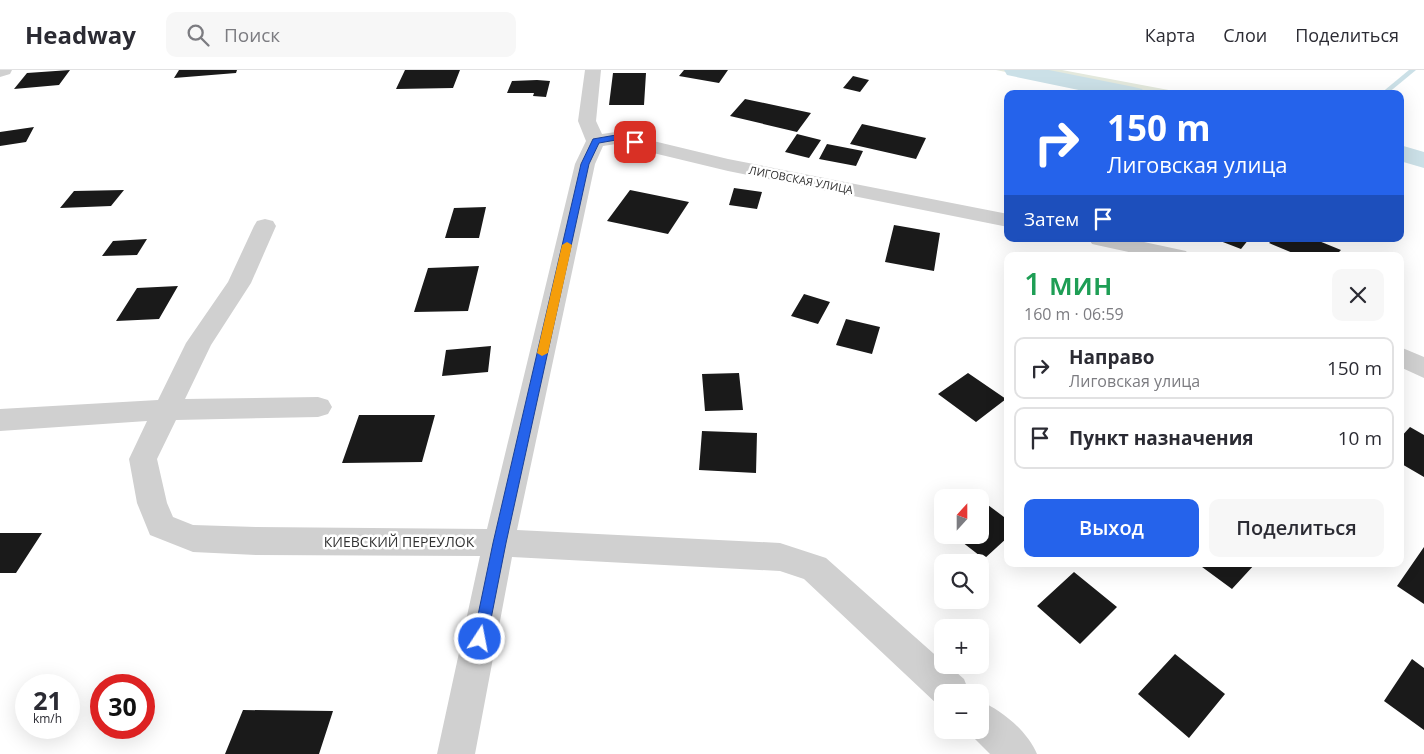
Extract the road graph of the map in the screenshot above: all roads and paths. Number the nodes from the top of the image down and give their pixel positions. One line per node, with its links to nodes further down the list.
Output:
1 (4, 70): 3 (street)
2 (593, 70): 4 (street)
3 (0, 72)
4 (596, 141): 5 (street, ЛИГОВСКАЯ УЛИЦА); 14 (street)
5 (1004, 219)
6 (265, 226): 12 (street, КИЕВСКИЙ ПЕРЕУЛОК)
7 (1114, 242): 8 (street)
8 (1160, 252)
9 (1404, 358): 10 (street)
10 (1424, 369)
11 (318, 407): 12 (street)
12 (165, 410): 13 (street); 14 (street, КИЕВСКИЙ ПЕРЕУЛОК)
13 (0, 420)
14 (499, 543): 15 (street, КИЕВСКИЙ ПЕРЕУЛОК); 17 (street)
15 (942, 684)
16 (989, 727): 18 (street)
17 (456, 754)
18 (1018, 754)

